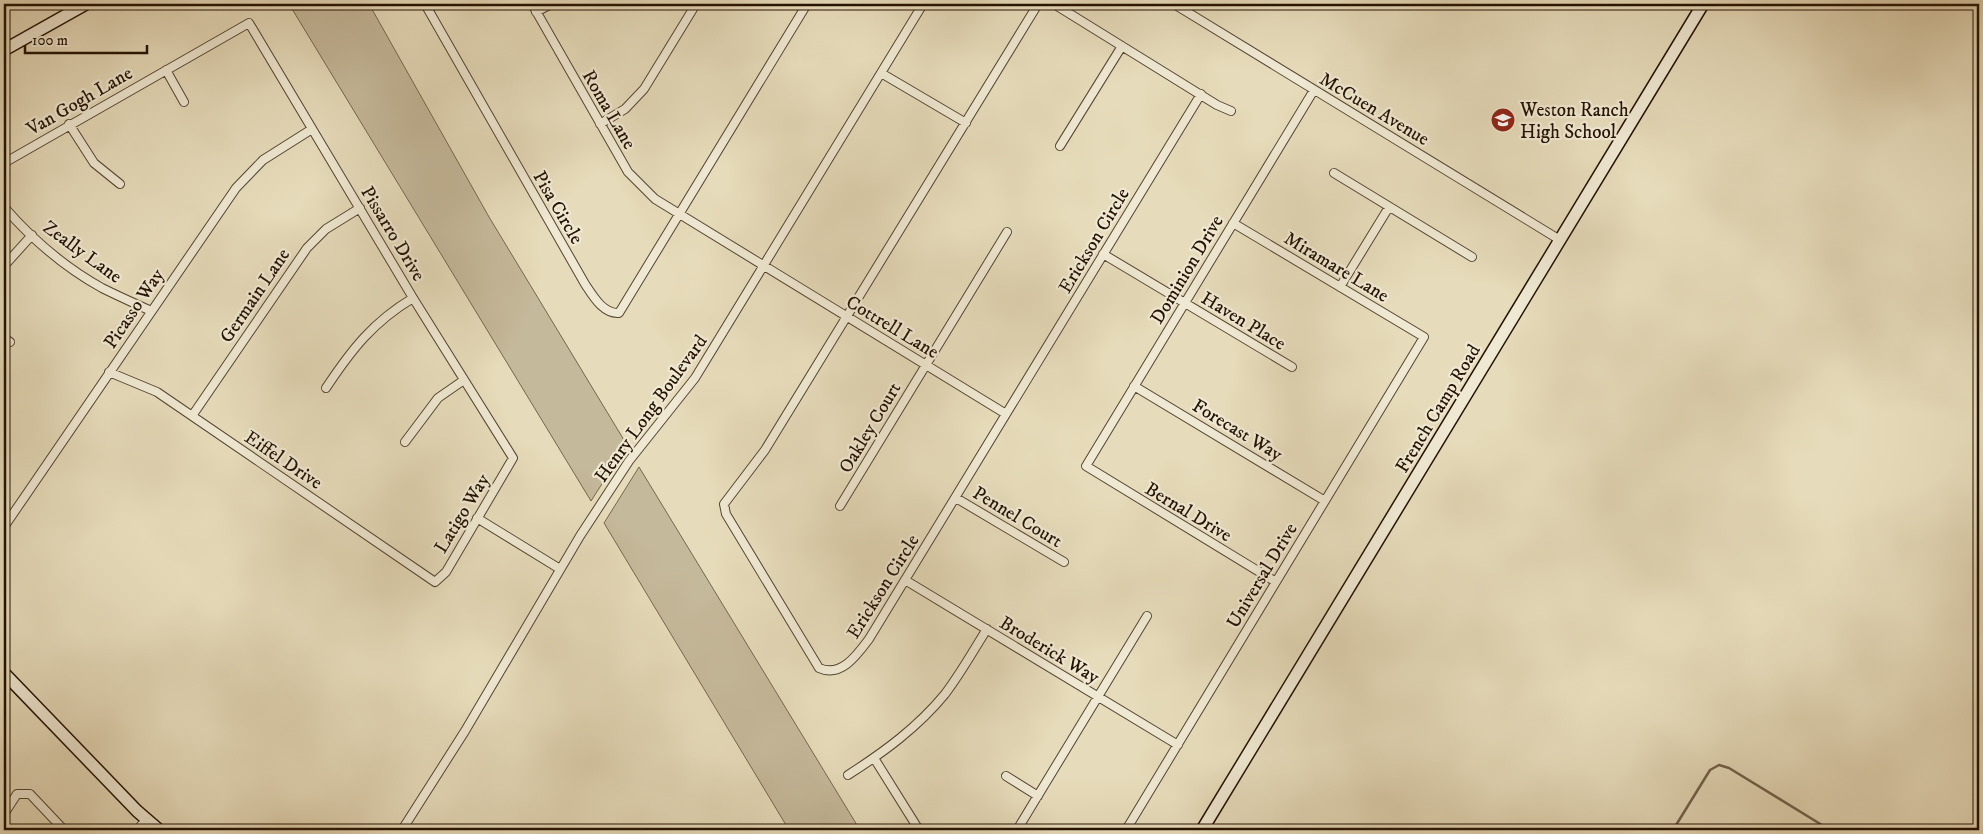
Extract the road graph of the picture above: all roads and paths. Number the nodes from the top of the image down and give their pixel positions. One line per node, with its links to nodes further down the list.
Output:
1 (86, 4): 15 (street)
2 (425, 4): 33 (street, Pisa Circle)
3 (532, 4): 12 (street, Roma Lane)
4 (551, 4): 12 (street)
5 (696, 4): 24 (street)
6 (807, 4): 33 (street, Pisa Circle)
7 (922, 4): 17 (street, Henry Long Boulevard)
8 (1038, 4): 22 (street, Erickson Circle)
9 (1054, 4): 14 (street)
10 (1174, 4): 18 (street, McCuen Avenue)
11 (1703, 4): 37 (street, French Camp Road)
12 (536, 12): 24 (street, Roma Lane)
13 (249, 23): 16 (street, Van Gogh Lane); 25 (street, Pissarro Drive)
14 (1122, 46): 19 (street); 26 (street)
15 (4, 50)
16 (166, 70): 20 (street); 23 (street, Van Gogh Lane)
17 (881, 73): 22 (street); 41 (street, Henry Long Boulevard)
18 (1314, 90): 34 (street, Dominion Drive); 37 (street, McCuen Avenue)
19 (1201, 94): 21 (street); 38 (street, Erickson Circle)
20 (184, 102)
21 (1231, 111)
22 (966, 123): 46 (street, Erickson Circle)
23 (70, 124): 27 (street, Van Gogh Lane); 29 (street)
24 (600, 124): 33 (street, Roma Lane)
25 (312, 129): 32 (street, Pissarro Drive); 45 (street, Picasso Way)
26 (1060, 146)
27 (4, 163)
28 (1334, 173): 31 (street)
29 (120, 184)
30 (4, 207): 36 (street, Zeally Lane)
31 (1389, 207): 39 (street); 42 (street)
32 (360, 208): 43 (street, Pissarro Drive); 55 (street, Germain Lane)
33 (679, 214): 41 (street)
34 (1233, 223): 42 (street, Miramare Lane); 44 (street, Dominion Drive)
35 (1006, 232): 48 (street, Oakley Court)
36 (32, 235): 40 (street); 45 (street, Zeally Lane)
37 (1560, 240): 86 (street, French Camp Road)
38 (1103, 254): 44 (street, Haven Place); 54 (street, Erickson Circle)
39 (1472, 257)
40 (4, 266)
41 (763, 267): 46 (street, Cottrell Lane); 65 (street, Henry Long Boulevard)
42 (1340, 287): 47 (street, Miramare Lane)
43 (413, 298): 51 (street, Pissarro Drive); 53 (street)
44 (1184, 304): 49 (street, Haven Place); 52 (street, Dominion Drive)
45 (151, 311): 50 (street, Picasso Way)
46 (846, 316): 48 (street, Cottrell Lane); 66 (street, Erickson Circle)
47 (1424, 337): 60 (street, Universal Drive)
48 (925, 365): 54 (street, Cottrell Lane); 61 (street, Oakley Court)
49 (1292, 367)
50 (110, 372): 55 (street, Eiffel Drive); 63 (street, Picasso Way)
51 (464, 380): 56 (street); 57 (street, Pissarro Drive)
52 (1134, 386): 58 (street, Dominion Drive); 60 (street, Forecast Way)
53 (326, 388)
54 (1006, 414): 59 (street, Erickson Circle)
55 (192, 416): 67 (street, Eiffel Drive)
56 (405, 442)
57 (513, 458): 62 (street, Latigo Way)
58 (1086, 466): 68 (street, Bernal Drive)
59 (956, 498): 64 (street, Pennel Court); 66 (street, Erickson Circle)
60 (1325, 501): 68 (street, Universal Drive)
61 (840, 506)
62 (477, 518): 65 (street); 67 (street, Latigo Way)
63 (4, 527)
64 (1064, 562)
65 (560, 569): 82 (street, Henry Long Boulevard)
66 (905, 580): 70 (street, Broderick Way)
67 (435, 582)
68 (1276, 582): 73 (street, Universal Drive)
69 (1147, 616): 72 (street)
70 (987, 629): 72 (street, Broderick Way); 74 (street)
71 (4, 673): 79 (street)
72 (1098, 697): 73 (street, Broderick Way); 77 (street)
73 (1178, 744): 85 (street, Universal Drive)
74 (874, 758): 75 (street); 83 (street)
75 (848, 775)
76 (1006, 776): 77 (street)
77 (1038, 796): 84 (street)
78 (4, 814): 80 (street)
79 (153, 827): 81 (street)
80 (64, 830)
81 (136, 830)
82 (402, 830)
83 (919, 830)
84 (1017, 830)
85 (1126, 830)
86 (1202, 830)

